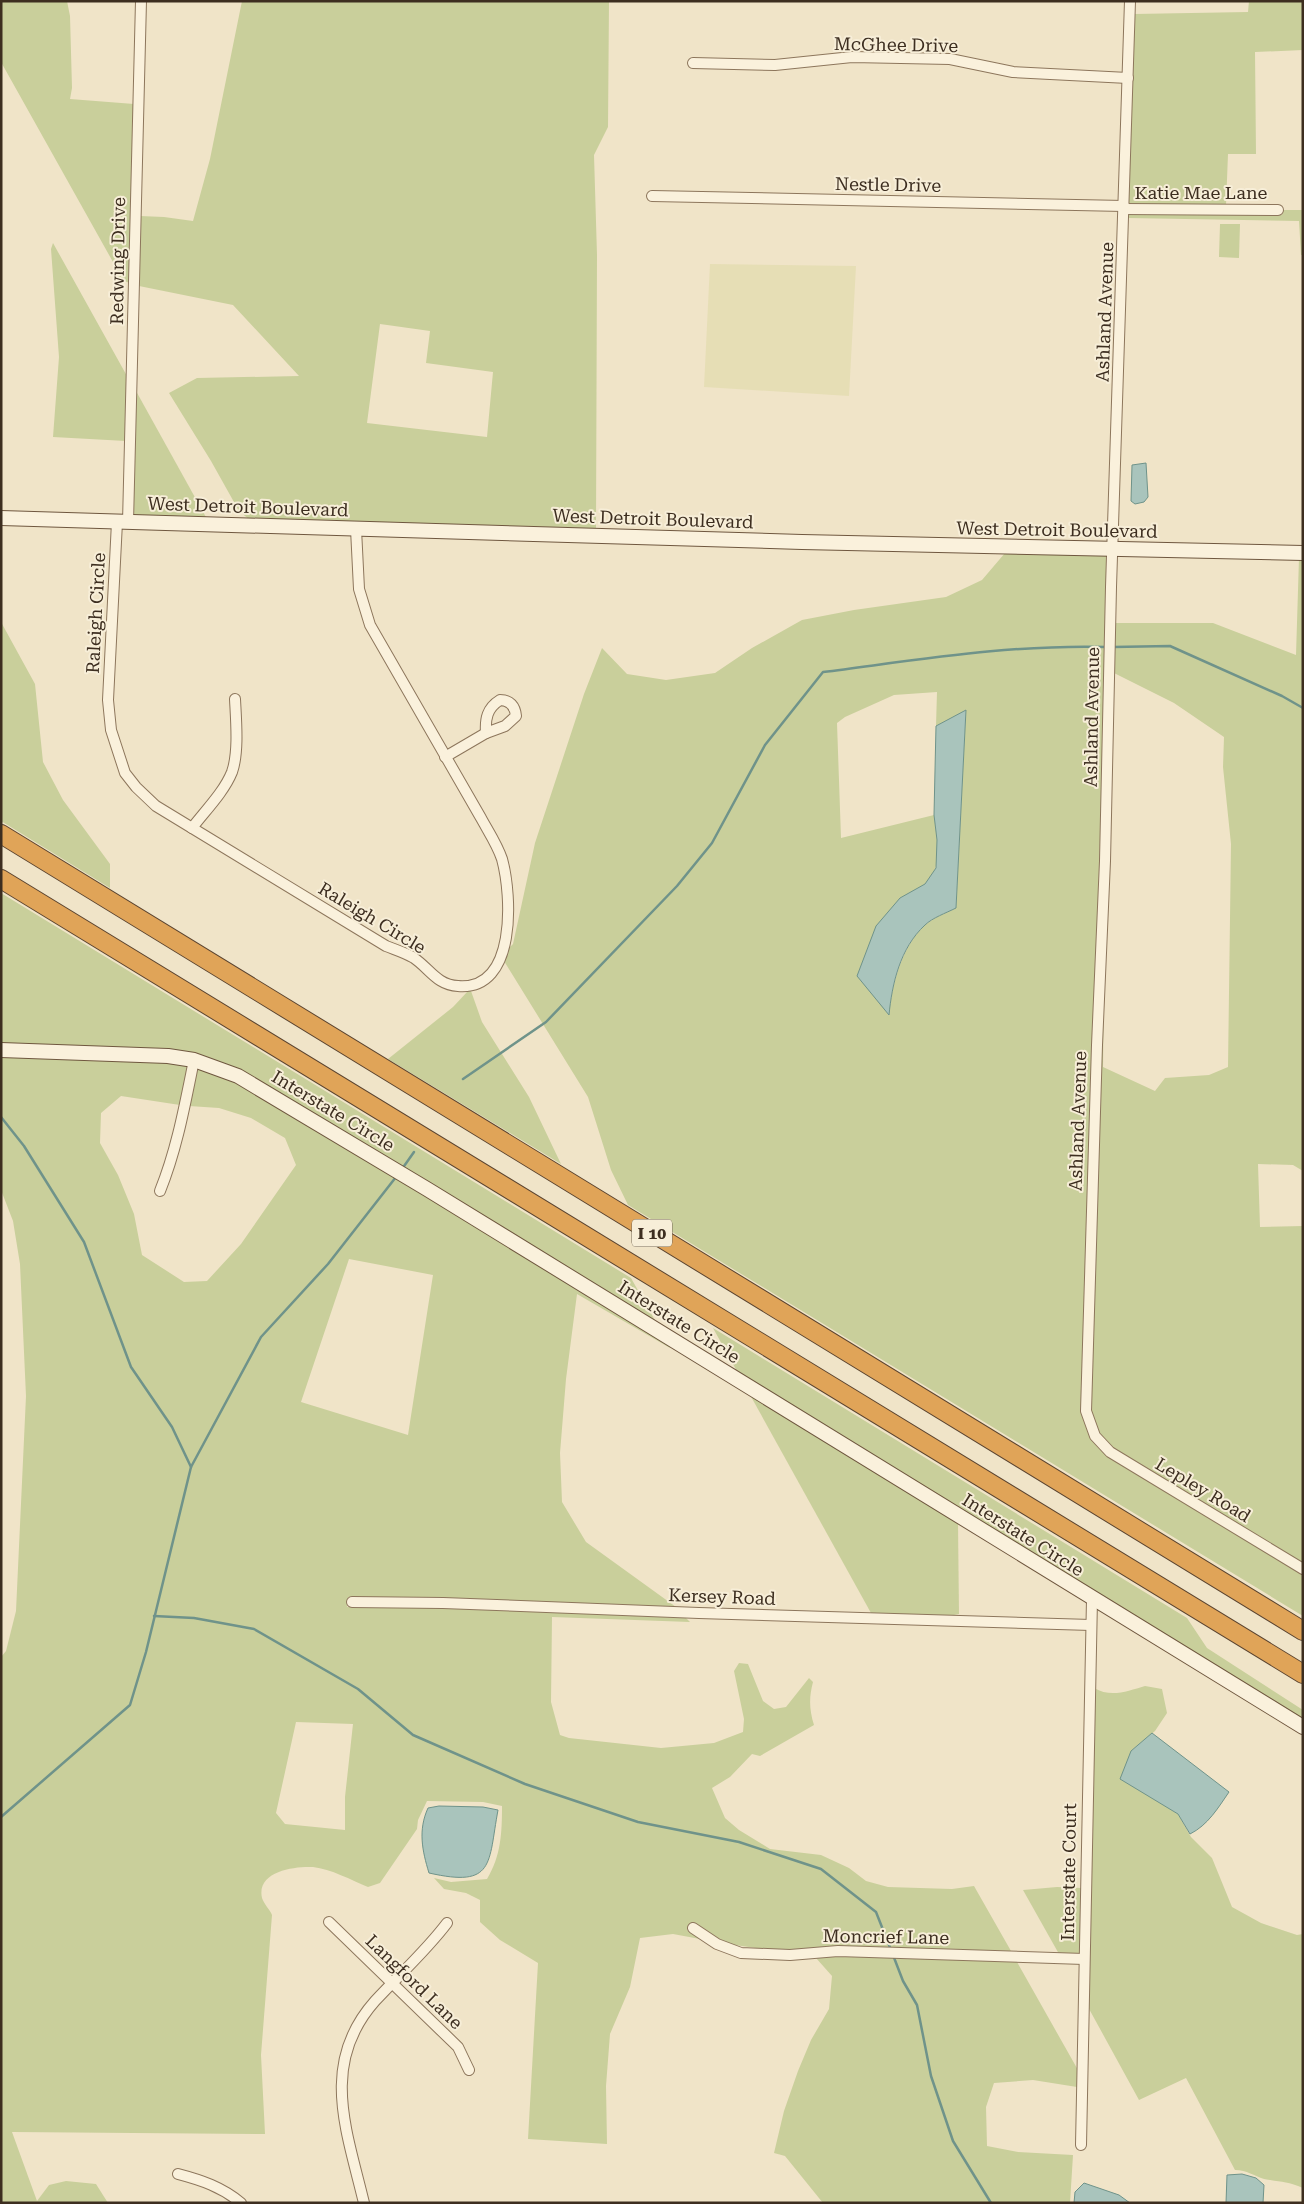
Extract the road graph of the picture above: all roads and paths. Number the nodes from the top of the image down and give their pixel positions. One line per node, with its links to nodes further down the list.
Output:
1 (141, 1): 9 (street, Redwing Drive)
2 (1130, 1): 4 (street, Ashland Avenue)
3 (693, 63): 4 (street, McGhee Drive)
4 (1128, 78): 6 (street, Ashland Avenue)
5 (652, 196): 6 (street, Nestle Drive)
6 (1124, 208): 7 (street, Katie Mae Lane); 11 (street, Ashland Avenue)
7 (1278, 210)
8 (1, 518): 9 (street, West Detroit Boulevard)
9 (123, 522): 10 (street, West Detroit Boulevard); 16 (street, Raleigh Circle)
10 (356, 529): 11 (street, West Detroit Boulevard); 15 (street, Raleigh Circle)
11 (1114, 550): 12 (street, West Detroit Boulevard); 22 (street, Ashland Avenue)
12 (1303, 553)
13 (235, 699): 16 (street)
14 (486, 733): 15 (street)
15 (445, 757): 16 (street, Raleigh Circle)
16 (192, 828)
17 (1, 834): 27 (highway, I 10)
18 (1, 879): 28 (highway, I 10)
19 (1, 1050): 20 (street, Interstate Circle)
20 (194, 1060): 21 (street); 24 (street, Interstate Circle)
21 (160, 1191)
22 (1093, 1432): 23 (street, Lepley Road)
23 (1303, 1570)
24 (1092, 1599): 26 (street, Interstate Court); 29 (street, Interstate Circle)
25 (352, 1602): 26 (street, Kersey Road)
26 (1091, 1625): 33 (street, Interstate Court)
27 (1303, 1631)
28 (1303, 1674)
29 (1303, 1727)
30 (329, 1922): 34 (street, Langford Lane)
31 (447, 1923): 34 (street)
32 (694, 1928): 33 (street, Moncrief Lane)
33 (1084, 1959): 36 (street, Interstate Court)
34 (392, 1983): 35 (street, Langford Lane); 39 (street)
35 (469, 2070)
36 (1081, 2145)
37 (178, 2174): 38 (street)
38 (242, 2203)
39 (364, 2203)

